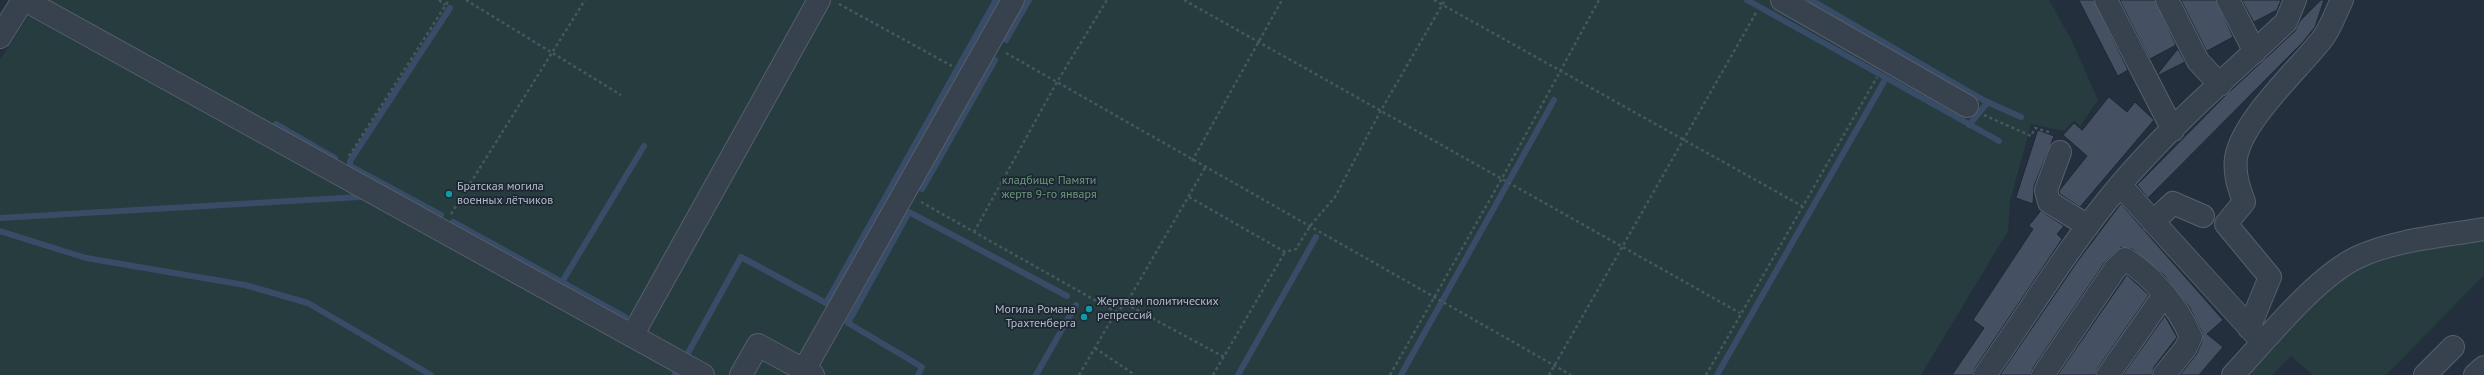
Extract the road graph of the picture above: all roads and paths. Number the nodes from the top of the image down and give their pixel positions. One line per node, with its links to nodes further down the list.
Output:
1 (439, 0): 20 (path)
2 (449, 0): 20 (path)
3 (466, 0): 27 (path)
4 (585, 0): 27 (path)
5 (1013, 0): 24 (street)
6 (1107, 0): 31 (path)
7 (1184, 0): 25 (path)
8 (1282, 0): 25 (path)
9 (1434, 0): 21 (path)
10 (1445, 0): 21 (path)
11 (1599, 0): 29 (path)
12 (1782, 0): 34 (street)
13 (2106, 0): 36 (street)
14 (2167, 0): 32 (street)
15 (2228, 0): 26 (street)
16 (2342, 0): 61 (street)
17 (829, 2): 28 (path); 62 (street)
18 (2292, 2): 26 (street)
19 (28, 3): 23 (street); 41 (street)
20 (445, 5): 41 (path)
21 (1442, 5): 29 (path); 35 (path)
22 (1757, 11): 37 (path)
23 (0, 37)
24 (988, 43): 31 (path); 44 (street)
25 (1258, 43): 35 (path); 39 (path)
26 (2254, 52): 32 (street)
27 (552, 53): 33 (path); 52 (path)
28 (948, 65)
29 (1561, 71): 37 (path); 42 (path)
30 (1877, 78): 46 (path)
31 (1057, 82): 39 (path); 53 (path)
32 (2220, 85): 36 (street)
33 (620, 95)
34 (1975, 110): 38 (path)
35 (1380, 112): 42 (path); 49 (path)
36 (2172, 130): 43 (street)
37 (1683, 140): 46 (path); 54 (path)
38 (2060, 152): 50 (street)
39 (1192, 161): 40 (path)
40 (1204, 168): 45 (path); 49 (path)
41 (338, 174): 52 (street)
42 (1501, 180): 54 (path); 57 (path)
43 (2120, 185): 48 (street); 50 (street)
44 (904, 193): 53 (path); 68 (street)
45 (1188, 197): 55 (path); 58 (path)
46 (1802, 206): 60 (path)
47 (2203, 216): 48 (street)
48 (2153, 222): 61 (street)
49 (1310, 226): 55 (path); 57 (path)
50 (2088, 226): 79 (street)
51 (2484, 228): 61 (street)
52 (441, 229): 62 (street)
53 (974, 232): 59 (path)
54 (1622, 248): 60 (path); 66 (path)
55 (1285, 252): 65 (path)
56 (2164, 295): 80 (street); 81 (street); 82 (street)
57 (1433, 297): 66 (path); 75 (path)
58 (1126, 304): 59 (path); 65 (path)
59 (1116, 312): 64 (path)
60 (1740, 314): 78 (path)
61 (2256, 335): 69 (street)
62 (632, 336): 70 (street)
63 (2453, 347): 83 (street)
64 (1095, 348): 72 (path); 73 (path)
65 (1224, 357): 74 (path)
66 (1555, 365): 76 (path); 77 (path)
67 (2484, 367): 84 (street)
68 (809, 373): 71 (street)
69 (2237, 374)
70 (703, 375)
71 (741, 375)
72 (1079, 375)
73 (1135, 375)
74 (1213, 375)
75 (1390, 375)
76 (1550, 375)
77 (1571, 375)
78 (1706, 375)
79 (1985, 375)
80 (2043, 375)
81 (2108, 375)
82 (2164, 375)
83 (2425, 375)
84 (2475, 375)

